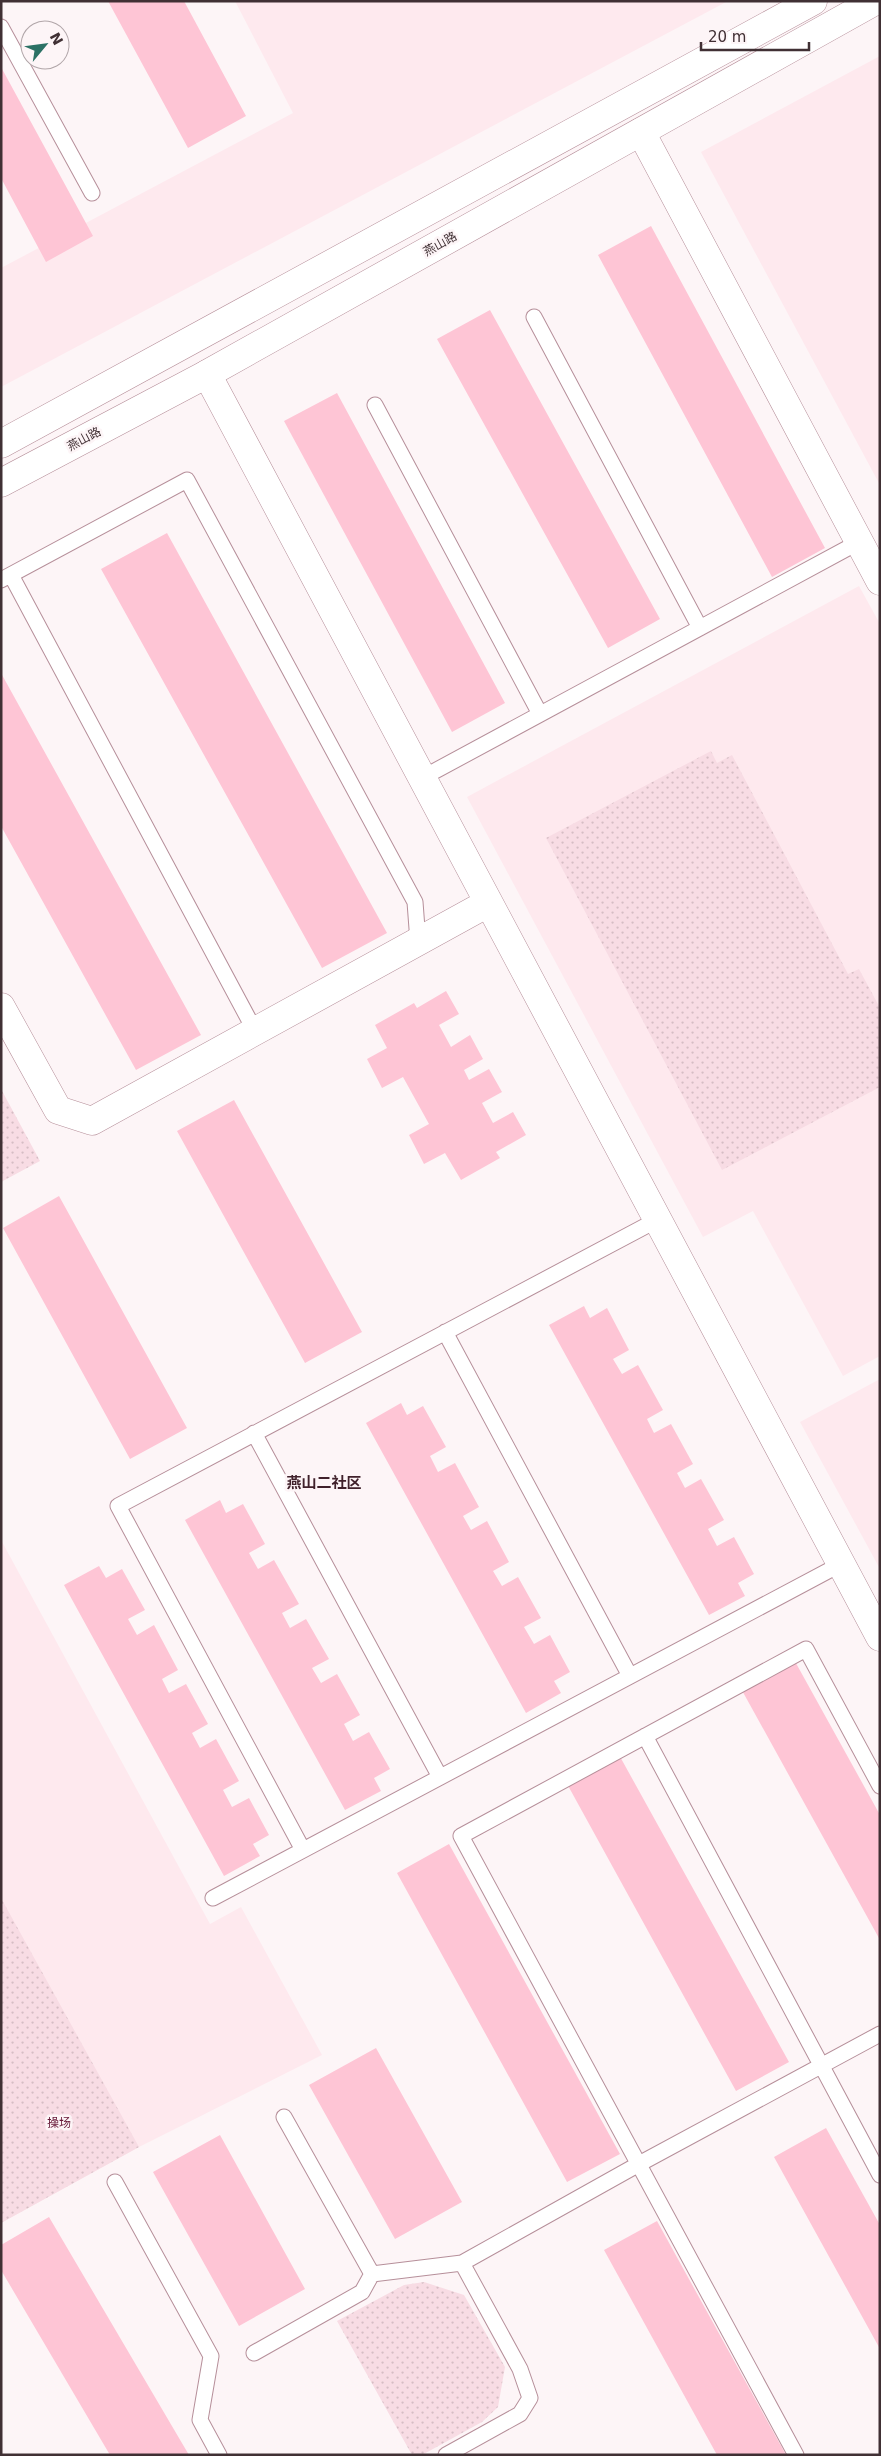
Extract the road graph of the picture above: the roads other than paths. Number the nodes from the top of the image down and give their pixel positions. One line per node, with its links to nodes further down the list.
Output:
1 (813, 1): 9 (street)
2 (875, 1): 4 (street, 燕山路)
3 (1, 27): 5 (lane)
4 (641, 132): 7 (street, 燕山路); 11 (street)
5 (92, 193)
6 (534, 317): 14 (lane)
7 (207, 374): 10 (street, 燕山路); 16 (street)
8 (375, 405): 15 (lane)
9 (1, 444)
10 (1, 482)
11 (859, 542): 13 (street); 14 (lane)
12 (6, 578): 18 (lane); 20 (lane)
13 (880, 581)
14 (700, 628): 15 (lane)
15 (540, 714): 16 (lane)
16 (422, 778): 17 (street)
17 (488, 903): 18 (street); 21 (street)
18 (418, 942): 20 (street)
19 (1, 1007): 20 (street)
20 (255, 1031)
21 (657, 1220): 22 (lane); 24 (street)
22 (445, 1332): 23 (lane); 26 (lane)
23 (254, 1433): 28 (lane); 30 (lane)
24 (841, 1564): 25 (street); 26 (lane)
25 (880, 1637)
26 (630, 1676): 28 (lane)
27 (645, 1736): 29 (lane); 33 (lane); 35 (lane)
28 (440, 1777): 30 (lane)
29 (880, 1786)
30 (303, 1850): 31 (lane)
31 (213, 1898)
32 (880, 2034): 33 (lane)
33 (821, 2066): 35 (lane); 36 (lane)
34 (284, 2117): 39 (lane)
35 (639, 2164): 38 (lane); 43 (lane)
36 (880, 2175)
37 (115, 2182): 41 (lane)
38 (462, 2263): 39 (lane); 42 (lane)
39 (372, 2274): 40 (lane)
40 (254, 2353)
41 (219, 2455)
42 (446, 2455)
43 (796, 2455)

